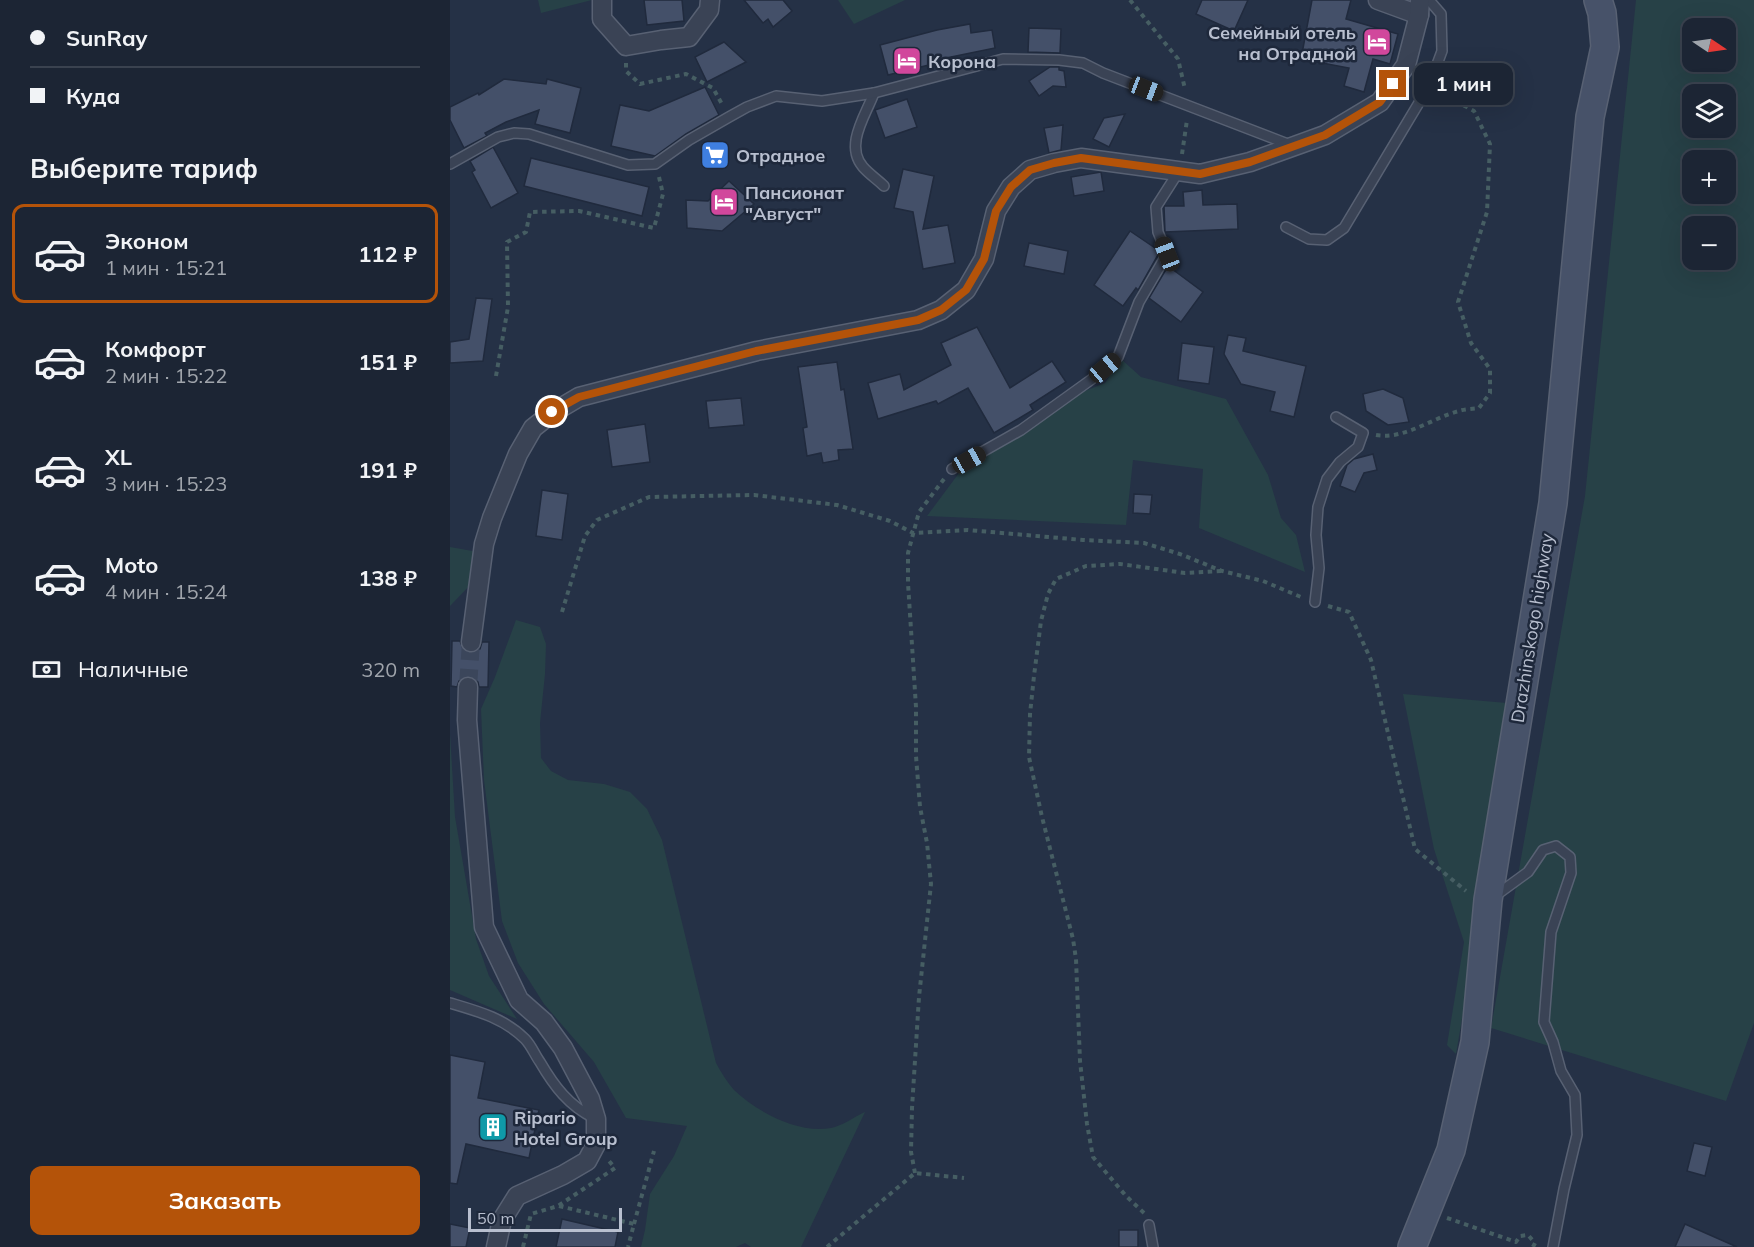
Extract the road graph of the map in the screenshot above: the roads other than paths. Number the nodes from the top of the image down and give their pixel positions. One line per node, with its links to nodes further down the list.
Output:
1 (602, 0): 2 (street)
2 (710, 0)
3 (1378, 0): 5 (street)
4 (1598, 0): 17 (main road, Drazhinskogo highway)
5 (1423, 5): 7 (street); 11 (lane)
6 (874, 93): 7 (lane); 8 (lane); 10 (lane)
7 (1294, 146): 9 (street)
8 (450, 164)
9 (1179, 171): 13 (lane); 15 (street)
10 (884, 186)
11 (1286, 228)
12 (1336, 417): 14 (lane)
13 (952, 469)
14 (1315, 602)
15 (471, 642)
16 (468, 687): 19 (street)
17 (1488, 900): 23 (main road, Drazhinskogo highway); 24 (lane)
18 (450, 1003): 19 (lane)
19 (596, 1119): 21 (street)
20 (1149, 1225): 22 (lane)
21 (496, 1247)
22 (1153, 1247)
23 (1412, 1247)
24 (1553, 1247)

